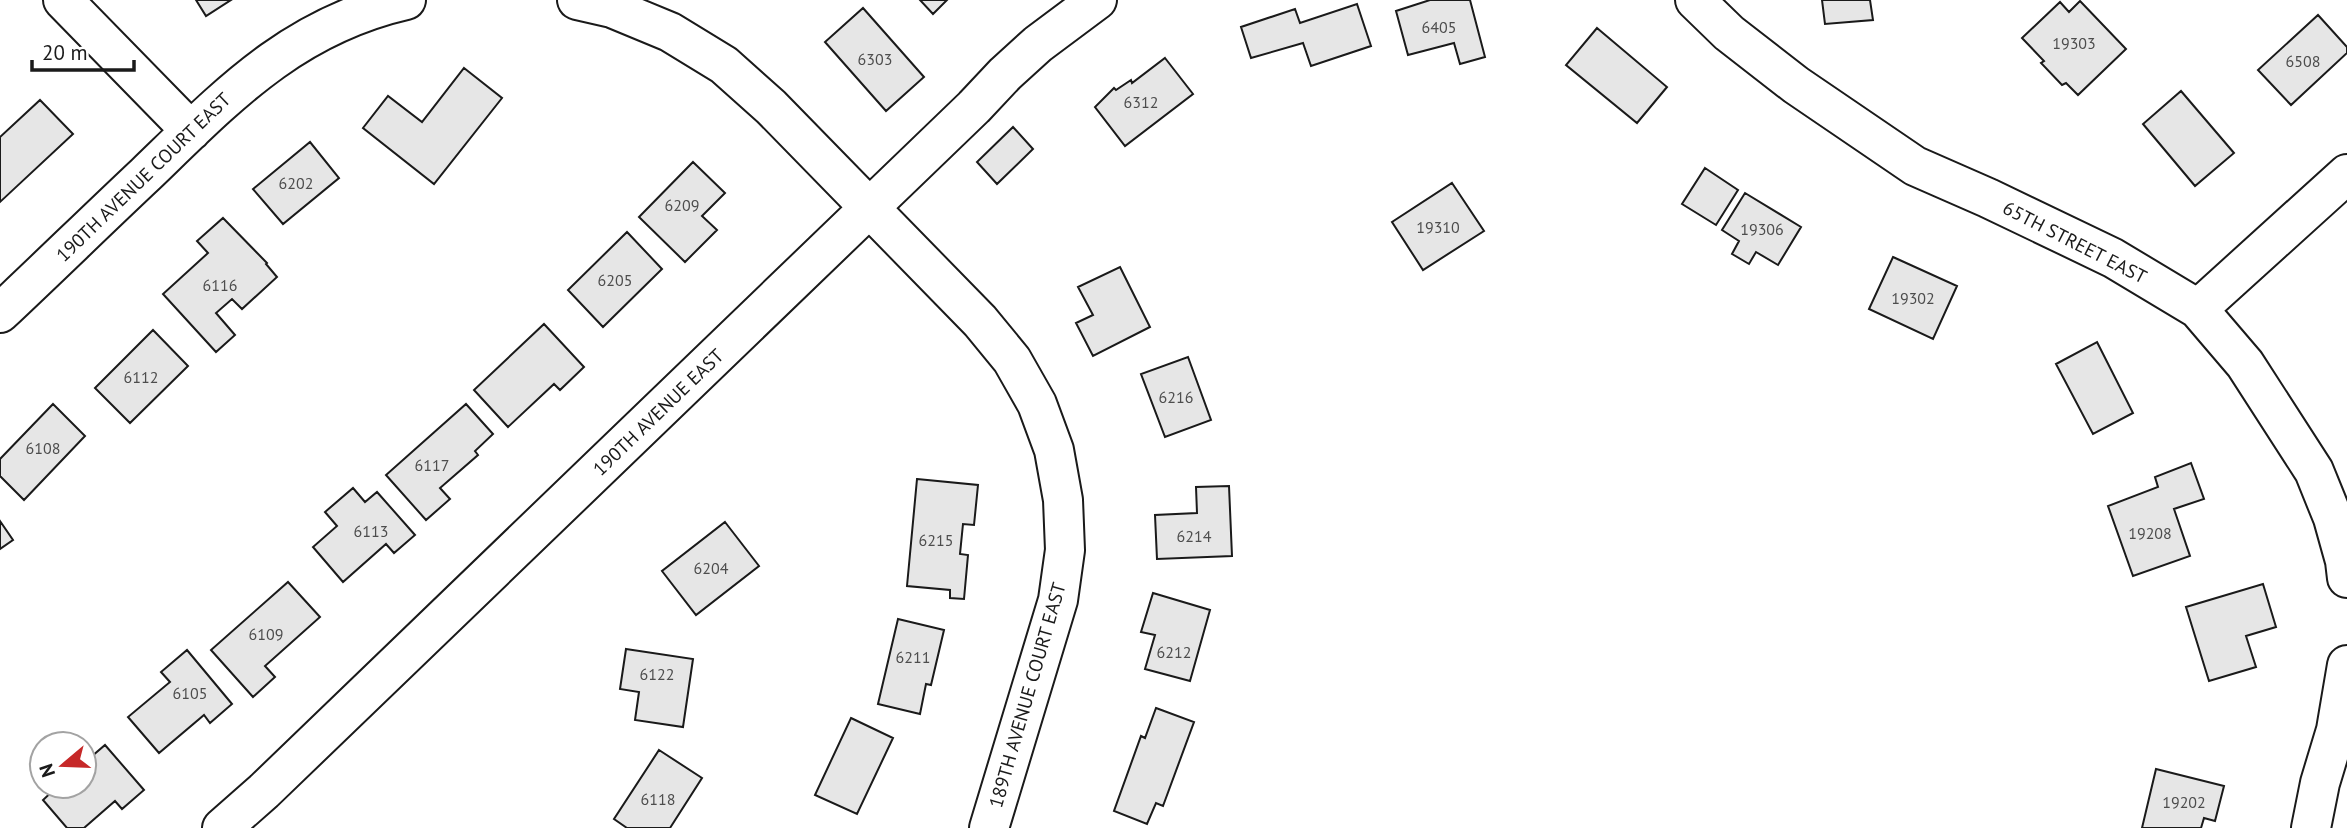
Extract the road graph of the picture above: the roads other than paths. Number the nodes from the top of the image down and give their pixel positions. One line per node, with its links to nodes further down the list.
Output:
1 (64, 0): 6 (street)
2 (406, 0): 6 (street, 190TH AVENUE COURT EAST)
3 (577, 0): 8 (street)
4 (1097, 0): 8 (street, 190TH AVENUE EAST)
5 (1695, 0): 9 (street, 65TH STREET EAST)
6 (191, 131): 10 (street, 190TH AVENUE COURT EAST)
7 (2347, 174): 9 (street)
8 (870, 208): 13 (street, 190TH AVENUE EAST); 14 (street, 189TH AVENUE COURT EAST)
9 (2198, 309): 11 (street, 65TH STREET EAST)
10 (0, 313)
11 (2347, 578)
12 (2347, 665): 15 (street)
13 (222, 828)
14 (989, 828)
15 (2311, 828)

